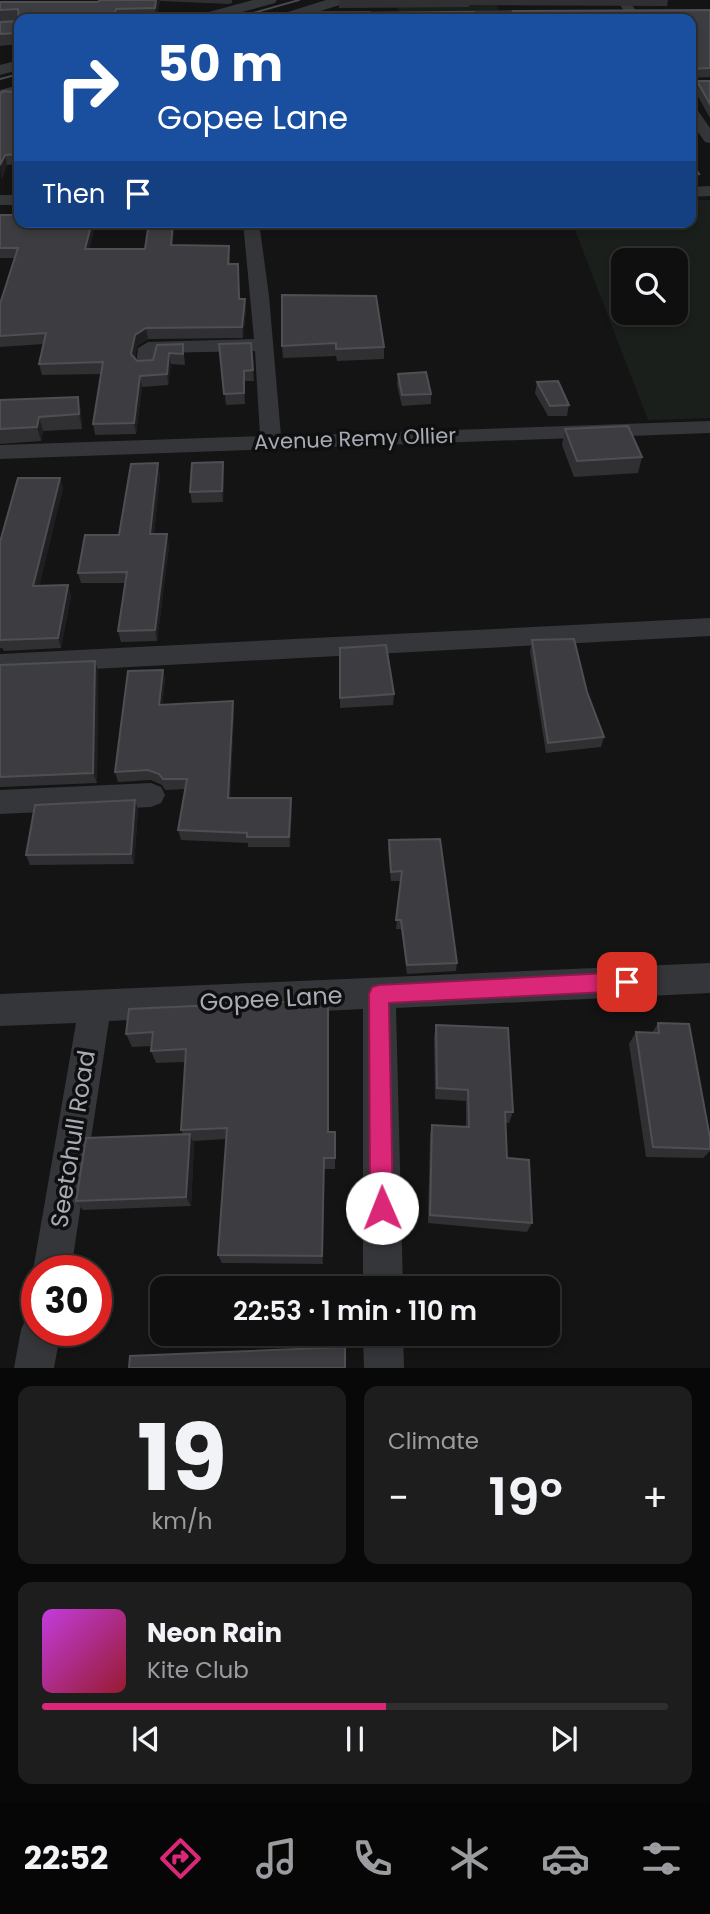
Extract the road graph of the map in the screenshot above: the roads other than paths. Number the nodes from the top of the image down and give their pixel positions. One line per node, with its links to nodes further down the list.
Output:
1 (270, 0): 5 (street)
2 (341, 0): 6 (street)
3 (623, 0): 8 (street)
4 (565, 13): 7 (street)
5 (218, 14)
6 (299, 14)
7 (492, 14)
8 (632, 14)
9 (696, 118): 10 (street)
10 (710, 139)
11 (252, 228): 12 (street)
12 (264, 345): 13 (street); 15 (street)
13 (146, 365)
14 (710, 427): 15 (street, Avenue Remy Ollier)
15 (271, 442): 16 (street, Avenue Remy Ollier)
16 (1, 455)
17 (710, 627): 18 (street)
18 (0, 664)
19 (151, 795): 20 (street)
20 (0, 802)
21 (710, 978): 22 (street, Gopee Lane)
22 (379, 994): 23 (street, Gopee Lane); 26 (street)
23 (95, 1007): 24 (street, Gopee Lane); 25 (street, Seetohull Road)
24 (0, 1010)
25 (54, 1255)
26 (383, 1276)
27 (38, 1346): 29 (street)
28 (383, 1346): 30 (street)
29 (34, 1368)
30 (384, 1368)

